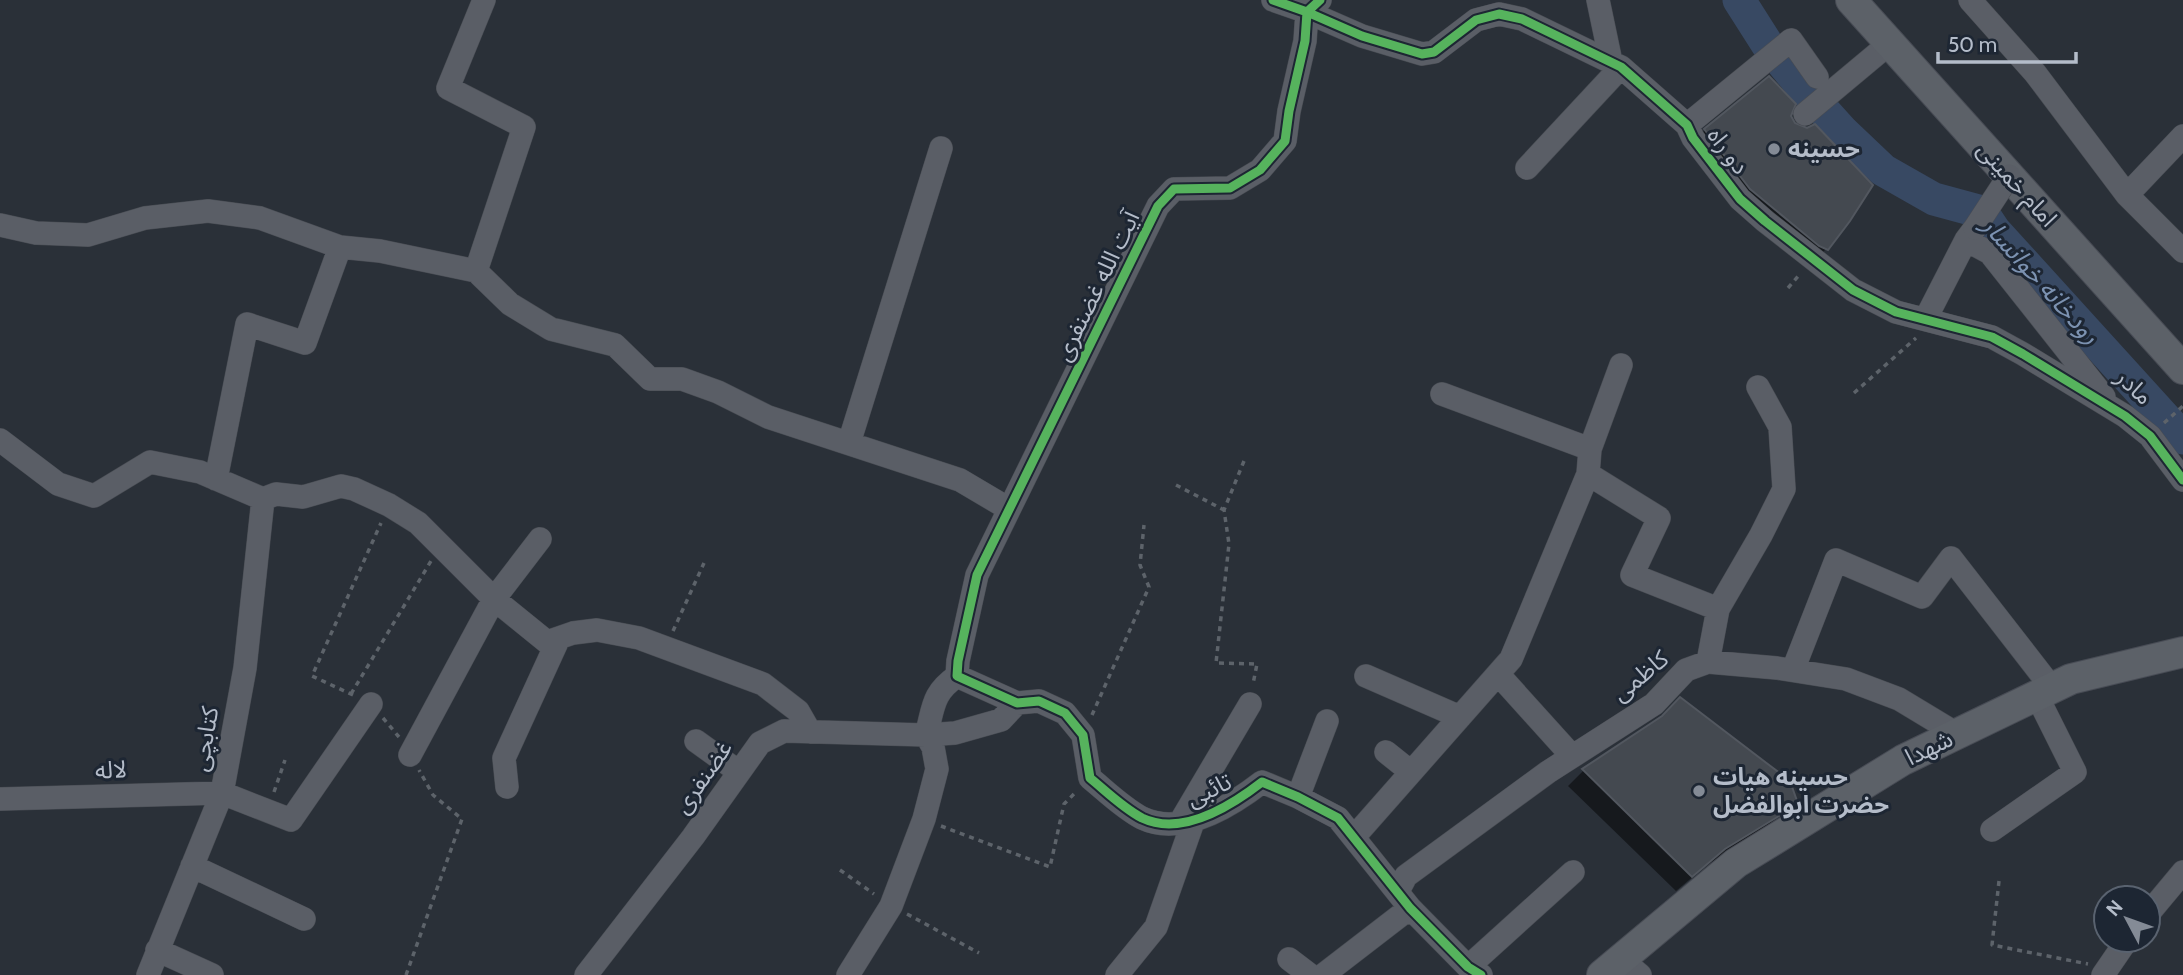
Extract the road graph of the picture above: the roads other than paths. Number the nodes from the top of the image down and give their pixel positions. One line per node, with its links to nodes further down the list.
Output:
1 (484, 0): 21 (street)
2 (1273, 0): 6 (street)
3 (1598, 0): 8 (street)
4 (1851, 0): 7 (main road, امام خمینی)
5 (1970, 0): 16 (street)
6 (1314, 6): 8 (street, دو راه); 35 (street, آیت الله غضنفری)
7 (1889, 43): 9 (street); 15 (main road, امام خمینی)
8 (1616, 65): 11 (street, دو راه); 14 (street)
9 (1827, 82): 10 (street); 11 (street)
10 (1805, 114)
11 (1687, 125): 22 (street, دو راه)
12 (2183, 136): 16 (street)
13 (942, 148): 29 (street)
14 (1527, 168)
15 (2009, 176): 18 (street, bridge); 24 (main road, امام خمینی)
16 (2127, 195): 20 (street)
17 (0, 225): 19 (street)
18 (1970, 234): 22 (street); 27 (street, مادر)
19 (340, 247): 21 (street); 32 (street)
20 (2183, 251)
21 (476, 271): 29 (street)
22 (1931, 320): 27 (street, دو راه)
23 (1621, 365): 30 (street)
24 (2183, 369)
25 (1758, 387): 38 (street)
26 (1442, 394): 30 (street)
27 (2112, 408): 33 (street, مادر)
28 (0, 440): 32 (street)
29 (849, 443): 35 (street)
30 (1590, 449): 31 (street)
31 (1588, 474): 38 (street); 44 (street)
32 (216, 479): 34 (street)
33 (2183, 480)
34 (263, 499): 37 (street); 62 (street, کتابچی)
35 (1009, 509): 42 (street, آیت الله غضنفری)
36 (540, 540): 37 (street)
37 (494, 599): 39 (street); 57 (street)
38 (1718, 609): 41 (street)
39 (558, 640): 52 (street); 61 (street)
40 (2183, 652): 46 (main road, شهدا)
41 (1708, 662): 43 (street, کاظمی); 58 (street, کاظمی)
42 (958, 669): 48 (street); 54 (street)
43 (1793, 670): 46 (street); 53 (street, کاظمی)
44 (1498, 674): 50 (street); 58 (street)
45 (1366, 676): 50 (street)
46 (2044, 692): 53 (main road, شهدا); 66 (street)
47 (361, 699): 62 (street)
48 (1017, 703): 54 (street, غضنفری); 65 (street, تائبی)
49 (1250, 704): 65 (street)
50 (1460, 717): 60 (street)
51 (1327, 720): 63 (street)
52 (810, 732): 54 (street, غضنفری); 59 (street, غضنفری)
53 (1957, 734): 77 (main road, شهدا)
54 (926, 736): 83 (street)
55 (696, 741): 59 (street)
56 (1386, 752): 60 (street)
57 (410, 755)
58 (1572, 757): 72 (street, کاظمی)
59 (739, 772): 82 (street, غضنفری)
60 (1411, 772): 67 (street)
61 (507, 787)
62 (222, 793): 64 (street, لاله); 68 (street, کتابچی)
63 (1298, 797): 65 (street, تائبی); 67 (street, تائبی)
64 (0, 799)
65 (1186, 822): 84 (street)
66 (1992, 830)
67 (1354, 837): 72 (street, تائبی)
68 (192, 866): 73 (street); 74 (street, کتابچی)
69 (1573, 872): 78 (street)
70 (2183, 872): 71 (street)
71 (2162, 897)
72 (1404, 899): 78 (street, تائبی); 86 (street, کاظمی)
73 (304, 919)
74 (157, 950): 80 (street, کتابچی); 81 (street)
75 (2117, 954): 79 (street)
76 (1289, 959): 85 (street)
77 (1621, 970)
78 (1475, 971)
79 (2105, 972)
80 (148, 975)
81 (212, 975)
82 (586, 975)
83 (848, 975)
84 (1117, 975)
85 (1310, 975)
86 (1323, 975)

